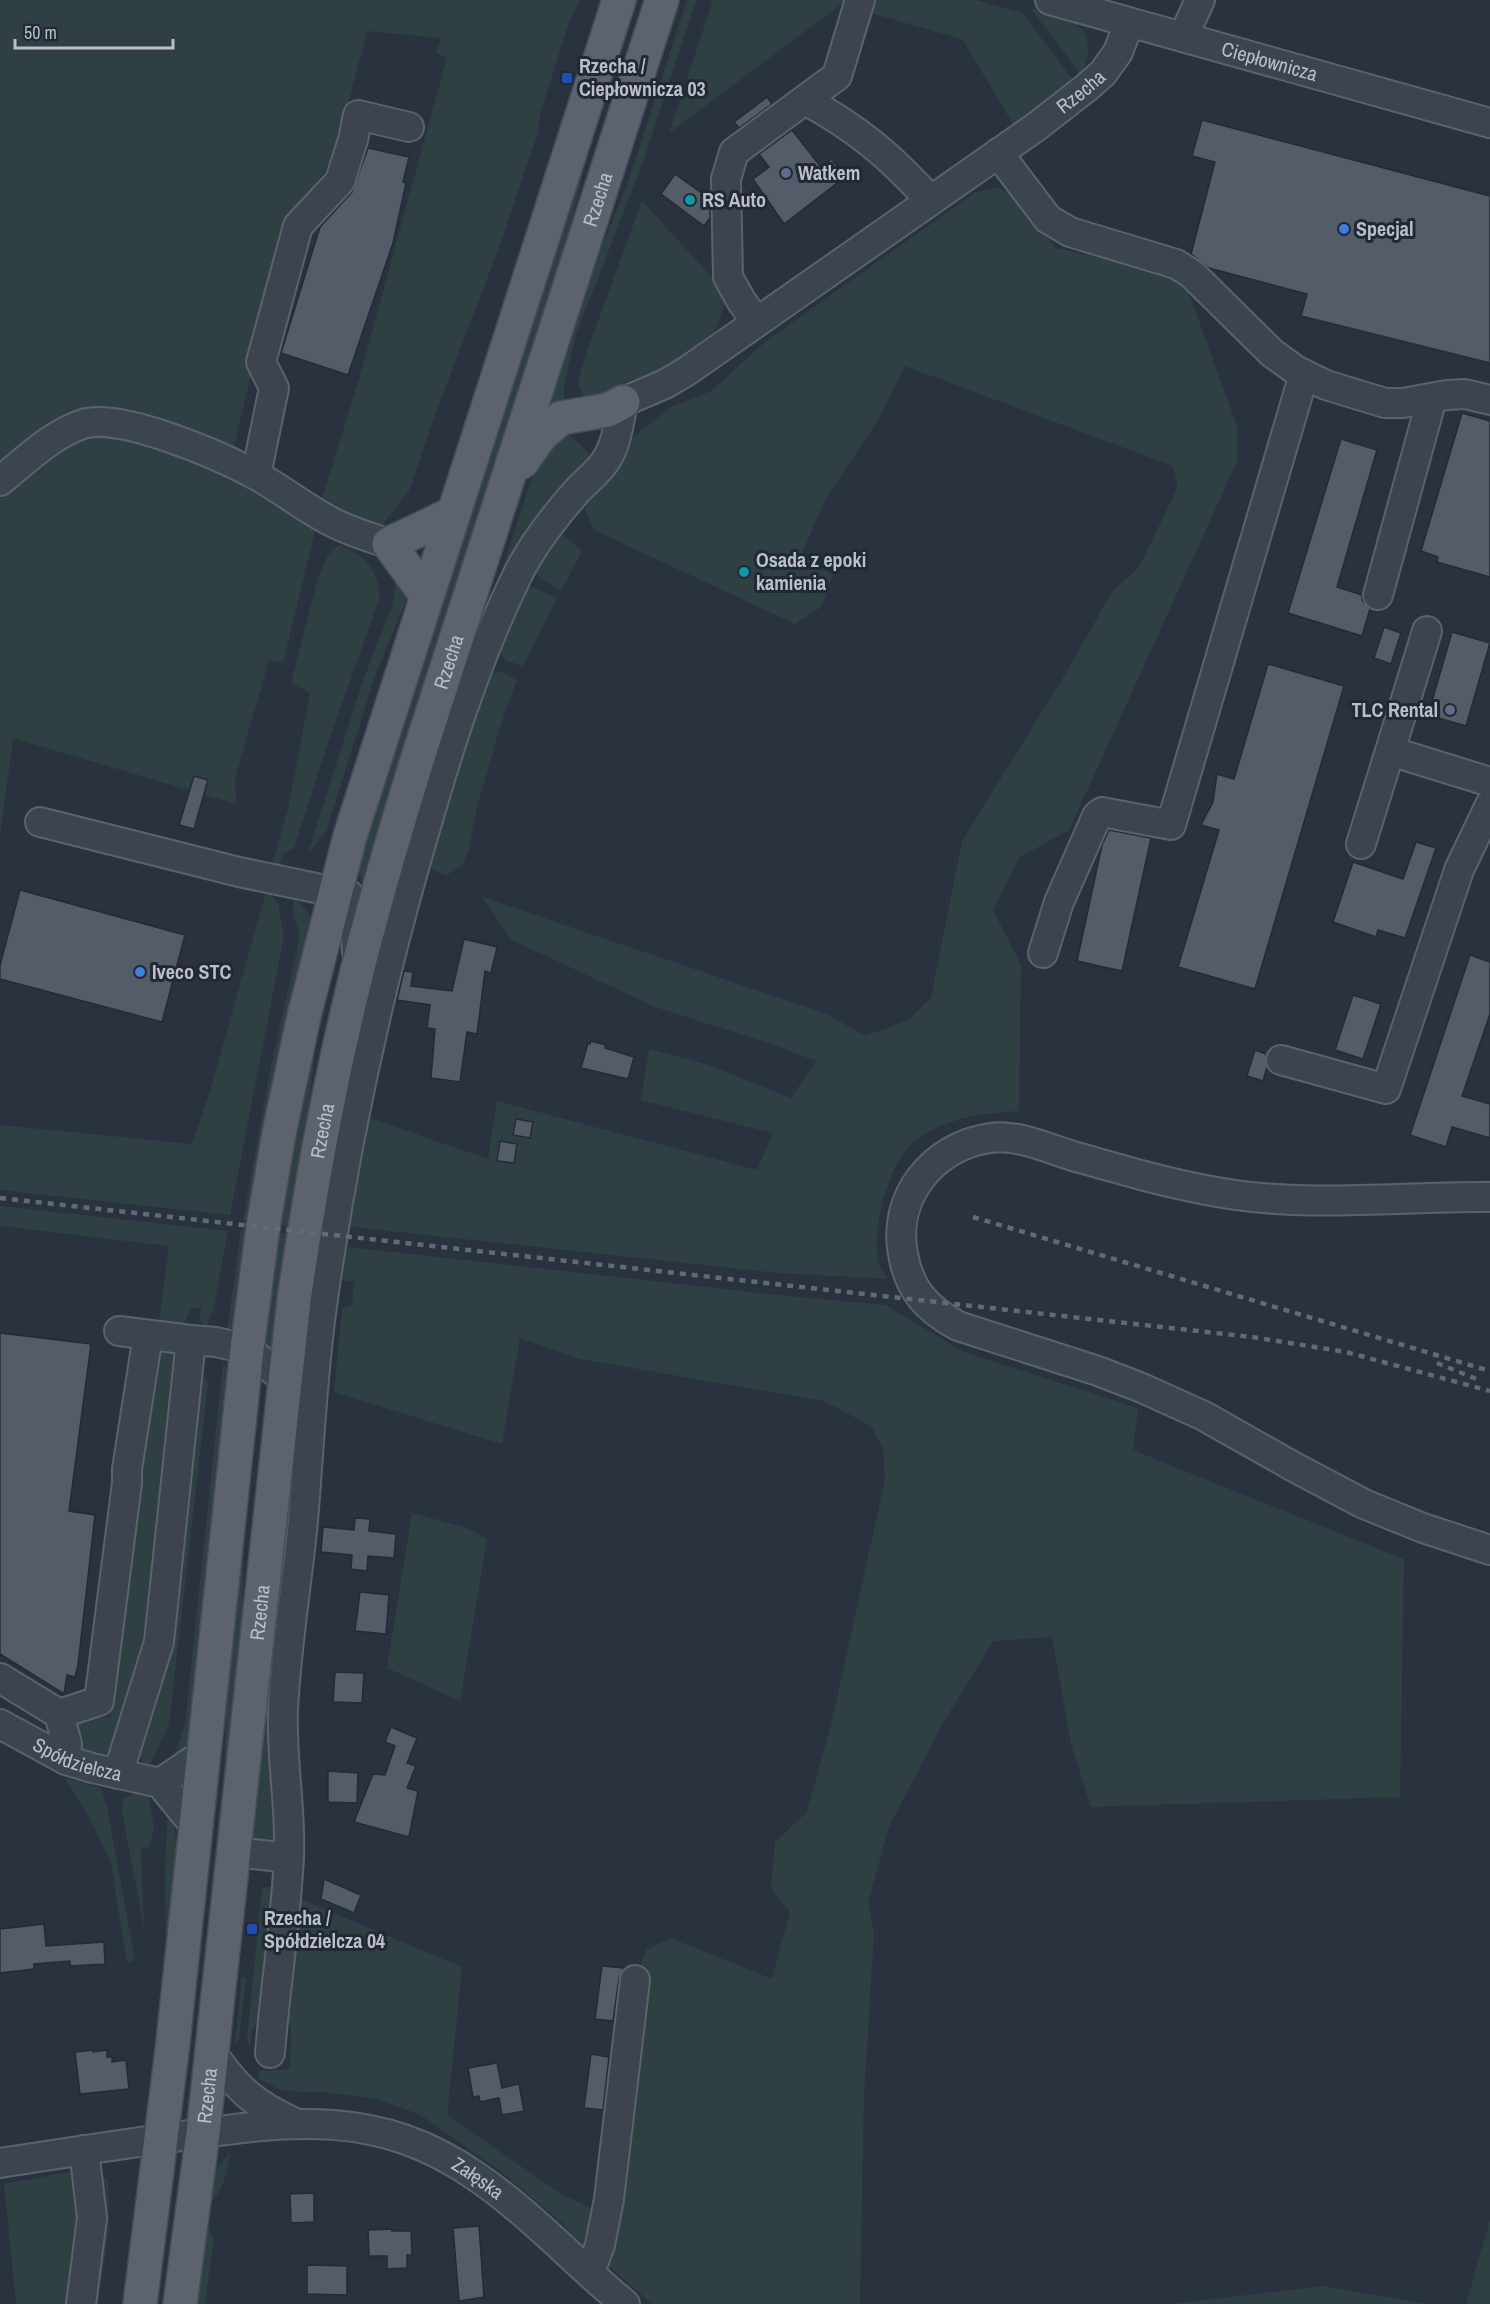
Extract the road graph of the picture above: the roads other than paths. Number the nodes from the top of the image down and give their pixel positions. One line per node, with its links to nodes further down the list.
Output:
1 (619, 0): 21 (main road, Rzecha)
2 (662, 0): 20 (main road, Rzecha)
3 (860, 0): 8 (street)
4 (1050, 0): 6 (street, Ciepłownicza)
5 (1200, 0): 7 (street)
6 (1129, 23): 7 (street, Ciepłownicza); 11 (street, Rzecha)
7 (1183, 37): 9 (street, Ciepłownicza)
8 (805, 100): 12 (street); 13 (street)
9 (1490, 123)
10 (409, 127): 18 (street)
11 (998, 153): 12 (street, Rzecha); 14 (street)
12 (930, 200): 13 (street, Rzecha)
13 (757, 322): 17 (street, Rzecha)
14 (1304, 374): 15 (street); 32 (street)
15 (1432, 398): 16 (street); 23 (street)
16 (1490, 400)
17 (623, 402): 20 (main road); 51 (street)
18 (256, 475): 19 (street); 22 (street)
19 (0, 481)
20 (503, 491): 33 (main road, Rzecha)
21 (454, 513): 22 (main road); 24 (main road, Rzecha)
22 (389, 544): 24 (main road)
23 (1378, 595)
24 (427, 596): 31 (main road, Rzecha)
25 (1427, 631): 26 (street)
26 (1390, 751): 27 (street); 30 (street)
27 (1490, 782)
28 (1490, 805): 34 (street)
29 (40, 822): 31 (street)
30 (1361, 844)
31 (335, 891): 33 (street); 39 (main road, Rzecha)
32 (1043, 953)
33 (357, 969): 40 (main road, Rzecha)
34 (1281, 1060)
35 (1490, 1197): 41 (street)
36 (119, 1331): 37 (street)
37 (148, 1335): 38 (street); 43 (street)
38 (191, 1340): 39 (street); 47 (street)
39 (247, 1349): 40 (street); 45 (main road, Rzecha)
40 (284, 1379): 50 (main road, Rzecha)
41 (1490, 1550)
42 (0, 1678): 43 (street)
43 (59, 1714): 46 (street)
44 (0, 1724): 46 (street, Spółdzielcza)
45 (203, 1754): 48 (street); 49 (main road, Rzecha)
46 (66, 1760): 47 (street, Spółdzielcza)
47 (118, 1774): 48 (street, Spółdzielcza)
48 (160, 1783): 49 (street)
49 (196, 1827): 57 (main road, Rzecha)
50 (234, 1852): 51 (street); 53 (main road, Rzecha)
51 (289, 1858): 54 (street)
52 (635, 1980): 60 (street)
53 (212, 2053): 55 (street, Załęska); 56 (main road, Rzecha)
54 (270, 2053)
55 (295, 2123): 56 (street, Załęska); 60 (street, Załęska)
56 (203, 2133): 57 (street, Załęska); 63 (main road, Rzecha)
57 (162, 2139): 58 (street, Załęska); 62 (main road, Rzecha)
58 (84, 2150): 59 (street, Załęska); 61 (street)
59 (0, 2163)
60 (590, 2272): 64 (street, Załęska)
61 (81, 2304)
62 (140, 2304)
63 (180, 2304)
64 (625, 2304)

